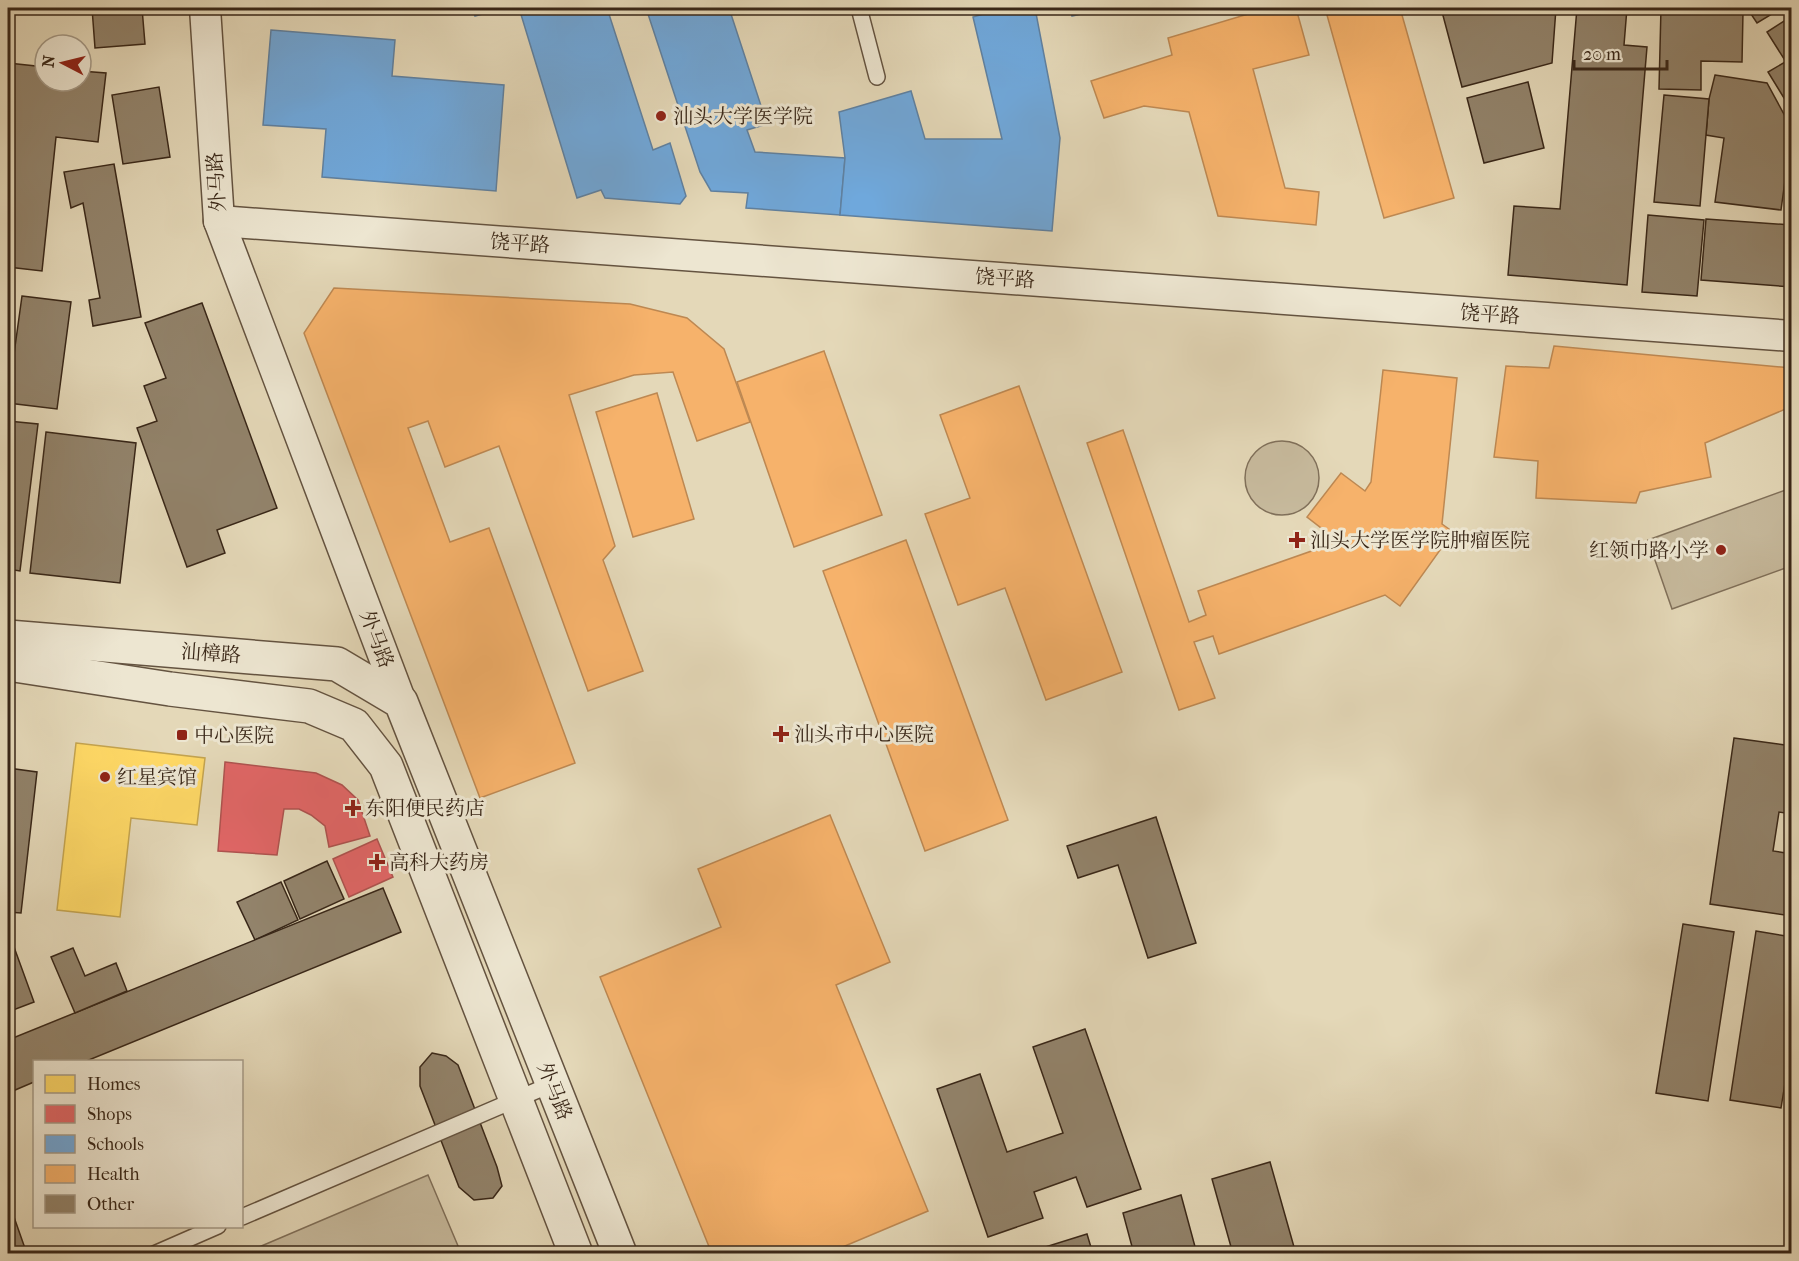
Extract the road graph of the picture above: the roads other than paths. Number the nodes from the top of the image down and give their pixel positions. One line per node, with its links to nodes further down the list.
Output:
1 (205, 8): 4 (street, 外马路)
2 (859, 8): 3 (lane)
3 (877, 77)
4 (219, 221): 5 (street, 饶平路); 7 (street, 外马路)
5 (1791, 336)
6 (9, 651): 7 (street, 汕樟路); 8 (street, 汕樟路)
7 (401, 702): 9 (street, 外马路)
8 (386, 766): 10 (street, 外马路)
9 (552, 1084): 10 (lane); 15 (street, 外马路)
10 (516, 1100): 11 (lane); 14 (street, 外马路)
11 (243, 1216)
12 (216, 1228): 13 (lane)
13 (154, 1254)
14 (576, 1254)
15 (620, 1254)

